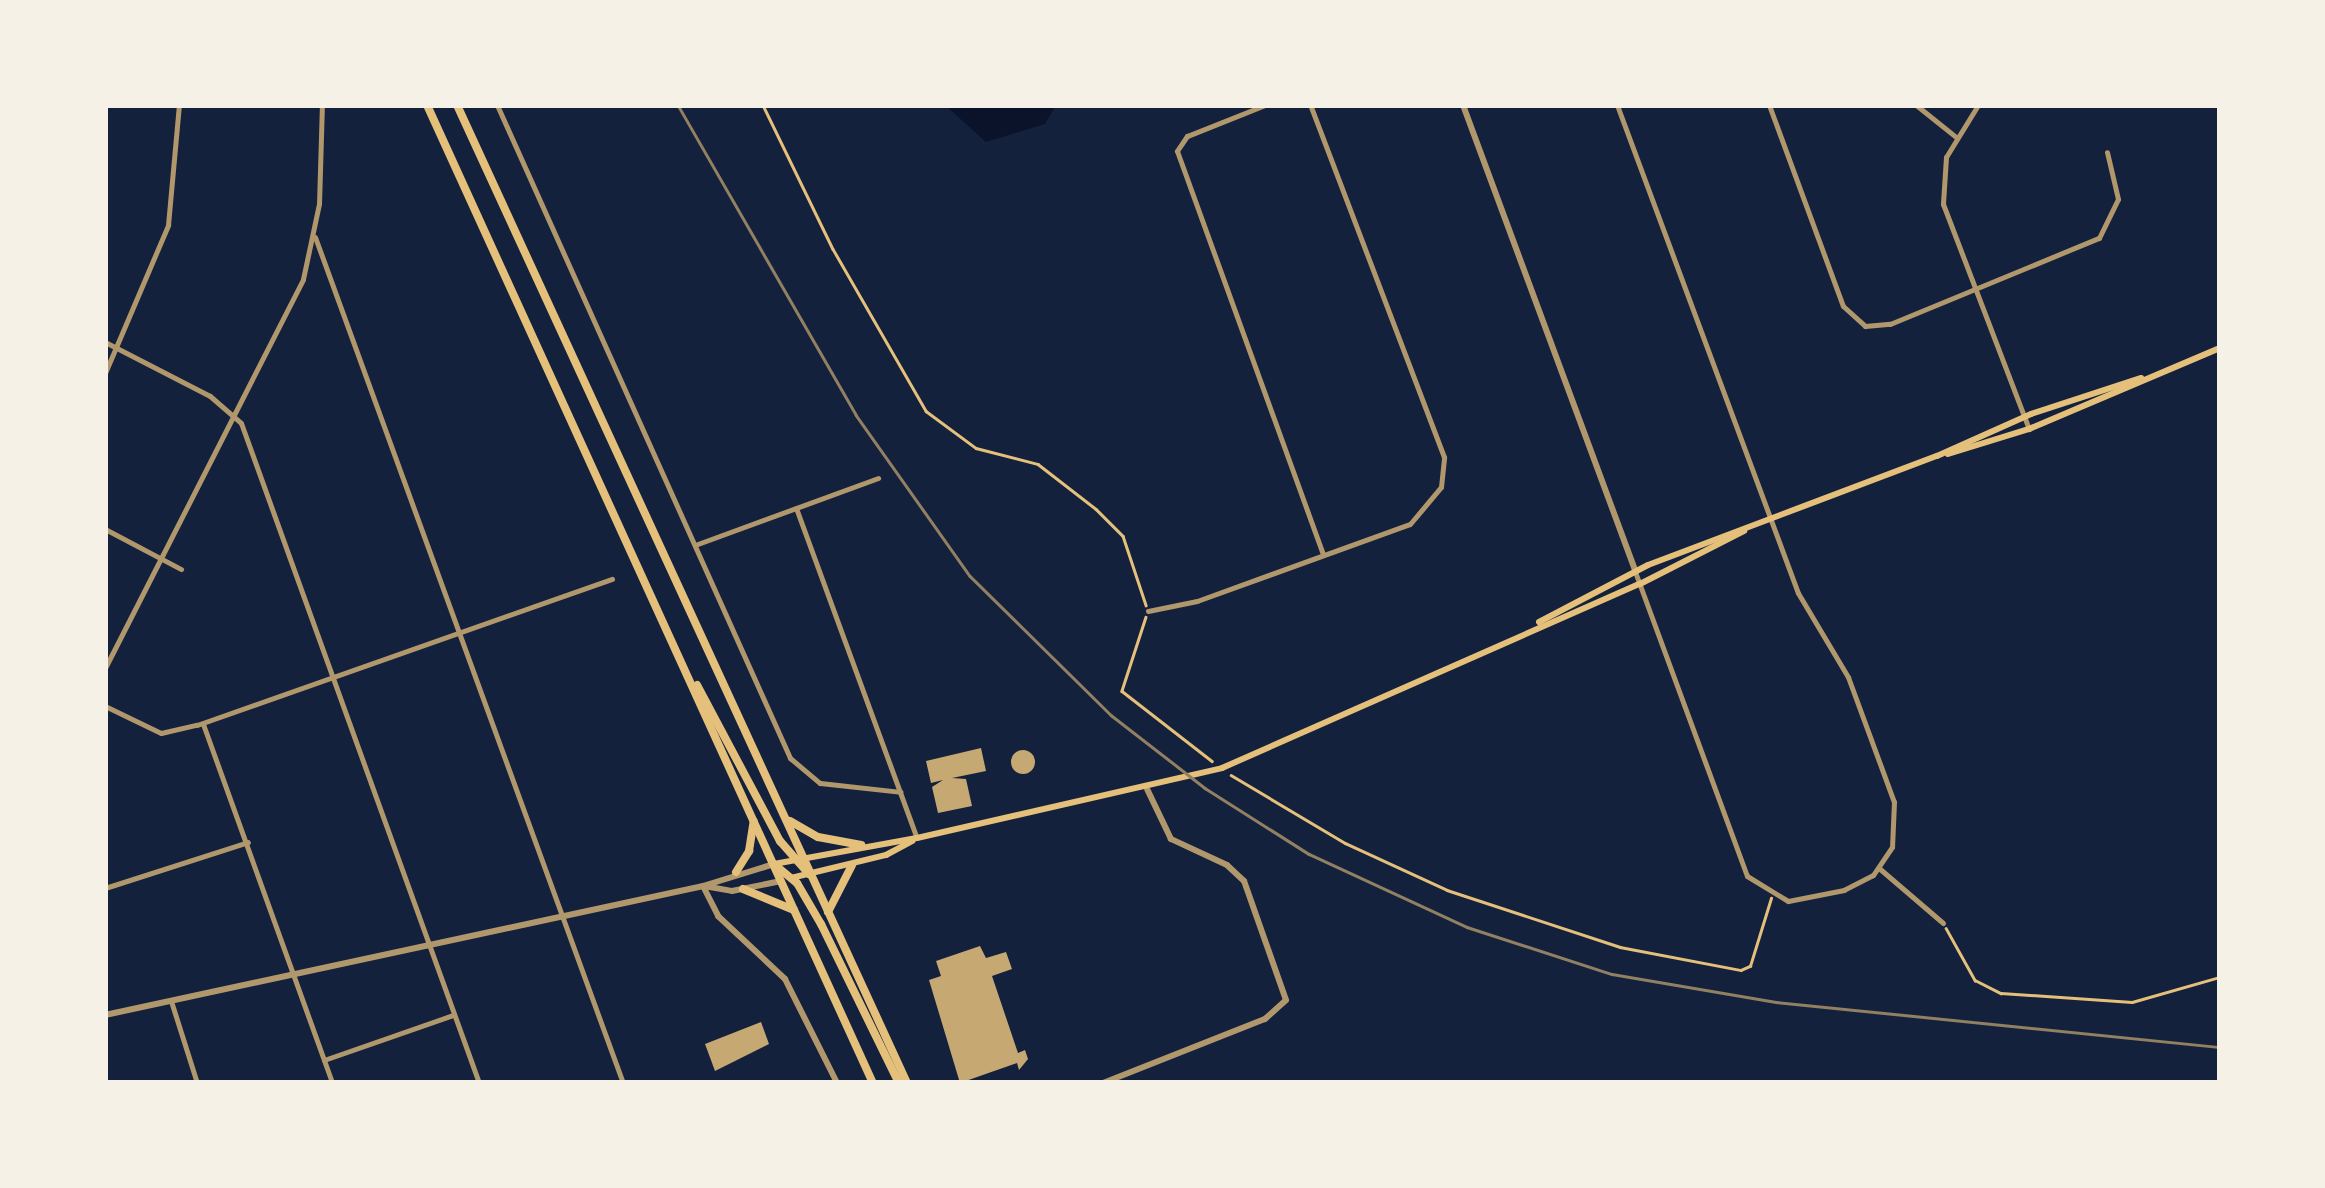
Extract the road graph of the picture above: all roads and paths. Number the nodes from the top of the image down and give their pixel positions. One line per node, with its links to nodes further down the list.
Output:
1 (179, 105): 20 (street)
2 (322, 105): 16 (street)
3 (427, 105): 42 (main road)
4 (457, 105): 50 (main road)
5 (497, 105): 32 (street)
6 (763, 105): 39 (path)
7 (1266, 105): 33 (street)
8 (1310, 105): 33 (street)
9 (1463, 105): 36 (street)
10 (1617, 105): 29 (street)
11 (1769, 105): 17 (street)
12 (1916, 105): 14 (street)
13 (1978, 105): 14 (street)
14 (1956, 137): 17 (street)
15 (2106, 152): 17 (street)
16 (315, 237): 23 (street); 41 (street)
17 (1975, 291): 24 (street)
18 (105, 342): 20 (street)
19 (2220, 348): 22 (main road)
20 (117, 349): 21 (street); 23 (street)
21 (105, 373)
22 (2142, 378): 24 (main road); 25 (main road)
23 (234, 416): 34 (street); 44 (street)
24 (2024, 416): 25 (street); 26 (main road)
25 (2029, 430): 26 (main road)
26 (1937, 456): 29 (main road)
27 (878, 478): 28 (street)
28 (796, 508): 32 (street); 49 (street)
29 (1770, 520): 31 (main road); 58 (street)
30 (105, 529): 34 (street)
31 (1744, 530): 36 (main road); 38 (main road)
32 (695, 545): 49 (street)
33 (1323, 554): 39 (street)
34 (162, 559): 35 (street); 43 (street)
35 (181, 569)
36 (1635, 571): 38 (street); 40 (main road)
37 (612, 578): 41 (street)
38 (1640, 584): 40 (main road); 66 (street)
39 (1148, 612): 47 (path)
40 (1521, 633): 47 (main road)
41 (460, 635): 44 (street); 69 (street)
42 (674, 647): 51 (main road); 55 (main road)
43 (105, 668)
44 (332, 680): 46 (street); 71 (street)
45 (105, 706): 46 (street)
46 (203, 724): 53 (street)
47 (1222, 768): 48 (main road); 66 (path)
48 (1147, 789): 52 (main road); 86 (street)
49 (901, 792): 52 (street)
50 (787, 820): 54 (main road); 55 (main road)
51 (754, 821): 56 (main road); 59 (main road)
52 (917, 838): 54 (main road); 57 (main road)
53 (248, 842): 64 (street); 72 (street)
54 (860, 845): 55 (main road)
55 (798, 858): 56 (main road); 60 (main road)
56 (774, 864): 59 (street); 61 (main road); 62 (main road)
57 (852, 865): 60 (main road); 68 (main road)
58 (1880, 868): 66 (street); 70 (street)
59 (736, 872): 63 (street)
60 (810, 874): 61 (main road); 68 (main road)
61 (792, 878): 62 (main road); 84 (main road)
62 (781, 880): 65 (street); 67 (main road)
63 (703, 886): 65 (street); 69 (street); 82 (street)
64 (105, 888)
65 (743, 889): 67 (main road)
66 (1772, 896)
67 (794, 910): 83 (main road)
68 (828, 912): 85 (main road)
69 (562, 915): 71 (street); 81 (street)
70 (1943, 923): 73 (path)
71 (428, 946): 72 (street); 75 (street)
72 (295, 974): 74 (street); 77 (street)
73 (2220, 977)
74 (171, 1002): 76 (street); 78 (street)
75 (454, 1014): 77 (street); 80 (street)
76 (105, 1015)
77 (324, 1060): 79 (street)
78 (196, 1083)
79 (332, 1083)
80 (479, 1083)
81 (623, 1083)
82 (836, 1083)
83 (873, 1083)
84 (899, 1083)
85 (907, 1083)
86 (1102, 1083)

